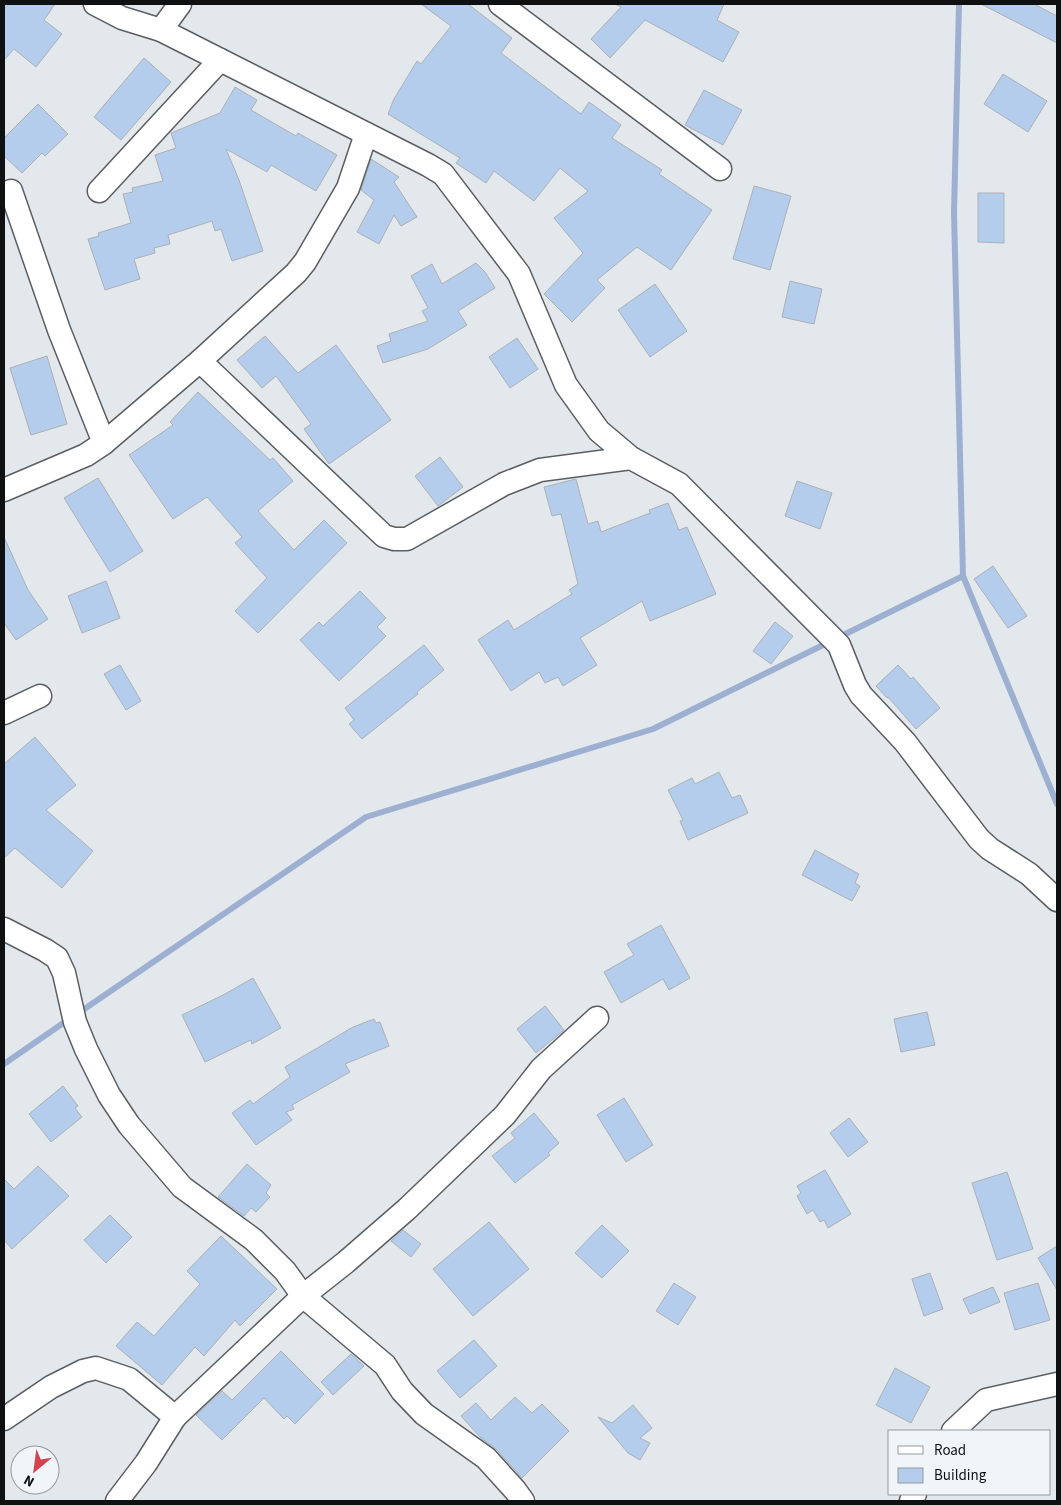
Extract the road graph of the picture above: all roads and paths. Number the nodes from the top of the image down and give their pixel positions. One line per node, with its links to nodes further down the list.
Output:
1 (95, 4): 4 (street)
2 (180, 4): 4 (street)
3 (500, 4): 7 (street)
4 (161, 30): 5 (street)
5 (220, 60): 6 (street); 8 (street)
6 (366, 134): 10 (street); 12 (street)
7 (720, 168)
8 (99, 190)
9 (11, 191): 11 (street)
10 (200, 361): 11 (street); 12 (street)
11 (104, 443): 13 (street)
12 (631, 458): 16 (street)
13 (4, 490)
14 (40, 696): 15 (street)
15 (4, 713)
16 (1057, 900)
17 (4, 929): 19 (street)
18 (597, 1018): 19 (street)
19 (302, 1296): 21 (street); 25 (street)
20 (1057, 1384): 23 (street)
21 (175, 1417): 22 (street); 24 (street)
22 (4, 1419)
23 (954, 1430)
24 (117, 1501)
25 (523, 1501)

